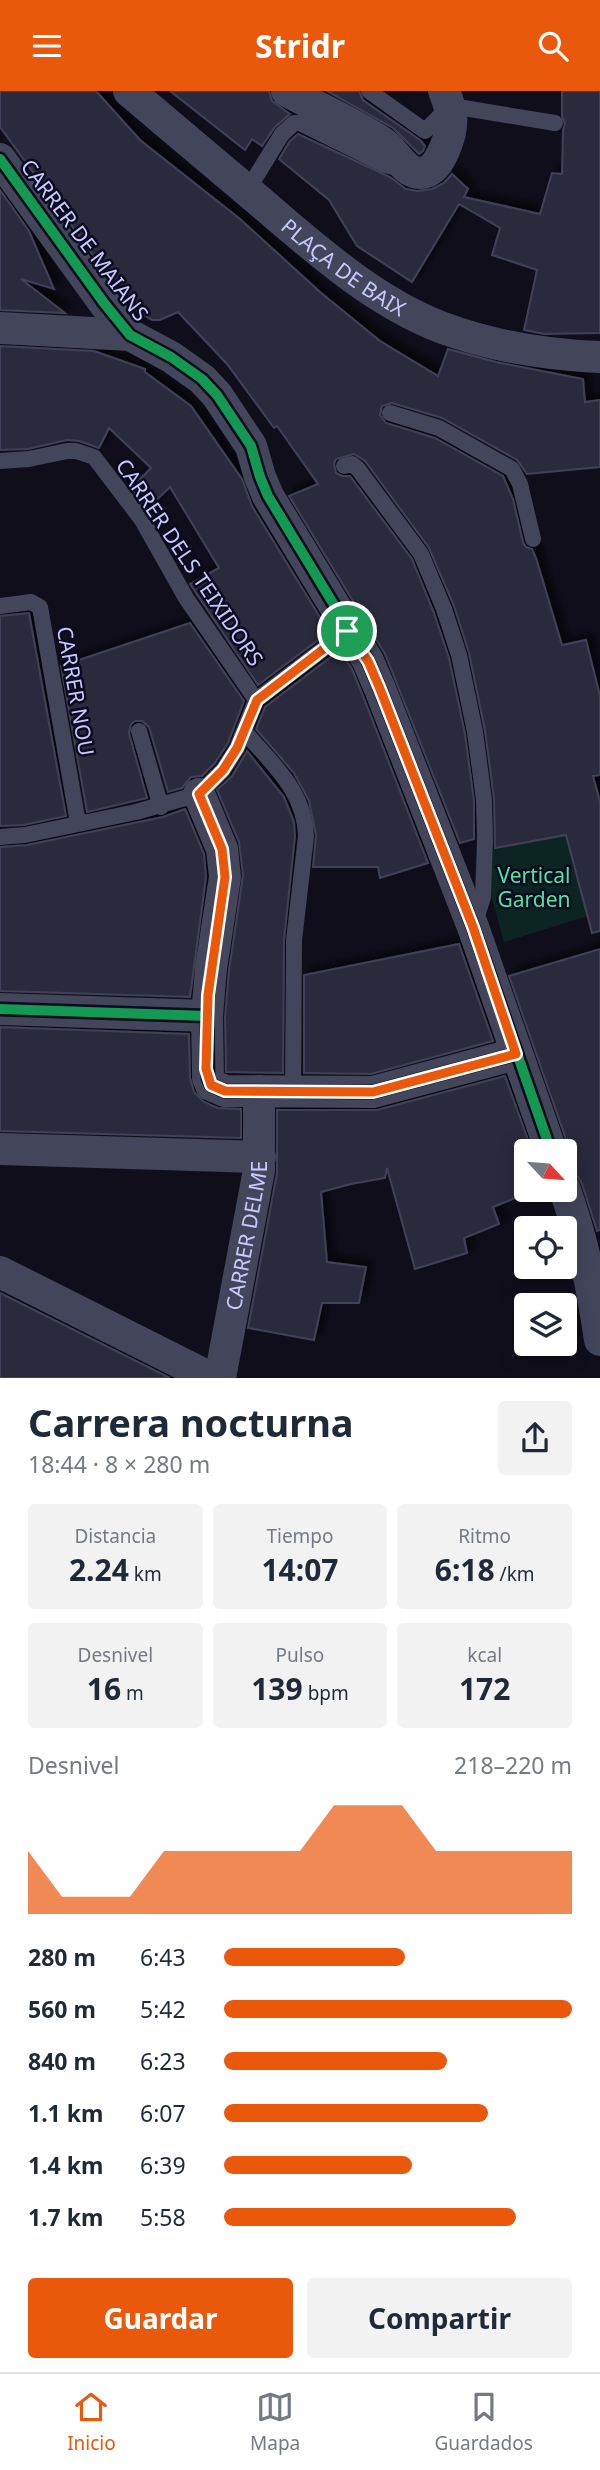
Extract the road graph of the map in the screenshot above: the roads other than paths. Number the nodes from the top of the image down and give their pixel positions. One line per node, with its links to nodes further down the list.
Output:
1 (130, 91): 8 (street, PLAÇA DE BAIX)
2 (287, 91): 7 (street)
3 (369, 91): 4 (lane)
4 (447, 99): 5 (lane); 7 (street)
5 (555, 123)
6 (0, 159): 10 (street, CARRER DE MAIANS)
7 (419, 171): 8 (lane)
8 (247, 191): 11 (street, PLAÇA DE BAIX)
9 (0, 328): 10 (street)
10 (130, 335): 17 (street, CARRER DE MAIANS)
11 (600, 357)
12 (390, 414): 15 (lane)
13 (0, 461): 18 (lane, CARRER DELS TEIXIDORS)
14 (344, 466): 25 (lane)
15 (533, 539)
16 (0, 606): 23 (lane, CARRER NOU)
17 (347, 631): 18 (lane); 25 (street, CARRER DE MAIANS)
18 (257, 700): 20 (lane)
19 (139, 731): 22 (lane)
20 (245, 732): 21 (lane); 29 (lane)
21 (199, 794): 22 (lane); 27 (street)
22 (161, 807): 23 (lane)
23 (78, 823): 24 (lane)
24 (0, 837)
25 (473, 927): 28 (street, CARRER DE MAIANS)
26 (0, 1009): 27 (street)
27 (207, 1016): 30 (street)
28 (516, 1054): 29 (street); 31 (street, CARRER DE MAIANS)
29 (293, 1090): 30 (street)
30 (259, 1091): 33 (street, CARRER DELME)
31 (547, 1139)
32 (0, 1149): 33 (street)
33 (260, 1157): 38 (street, CARRER DELME)
34 (569, 1202): 36 (street)
35 (0, 1272): 37 (street)
36 (600, 1340)
37 (211, 1378)
38 (220, 1378)

